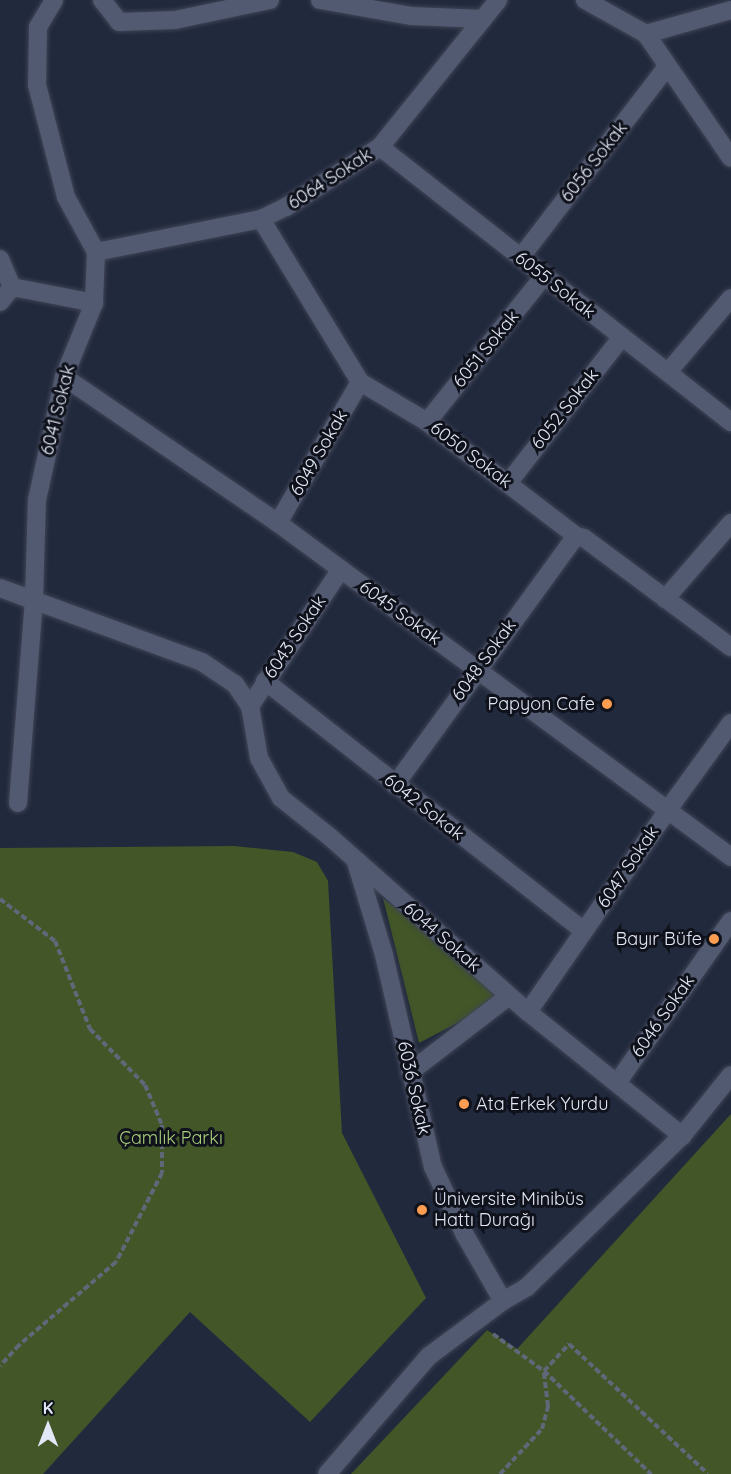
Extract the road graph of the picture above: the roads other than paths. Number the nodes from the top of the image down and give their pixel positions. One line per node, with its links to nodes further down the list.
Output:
1 (54, 0): 15 (street)
2 (102, 0): 7 (street)
3 (270, 0): 7 (street)
4 (320, 0): 9 (street)
5 (498, 0): 9 (street, 6064 Sokak)
6 (585, 0): 10 (street)
7 (197, 7)
8 (731, 10): 10 (street)
9 (483, 19): 12 (street, 6064 Sokak)
10 (646, 34): 11 (street)
11 (667, 67): 13 (street); 16 (street, 6056 Sokak)
12 (380, 147): 14 (street, 6064 Sokak); 16 (street, 6055 Sokak)
13 (731, 158)
14 (261, 219): 15 (street, 6064 Sokak); 26 (street, 6050 Sokak)
15 (96, 252): 22 (street, 6041 Sokak)
16 (520, 257): 18 (street, 6055 Sokak)
17 (0, 259): 19 (street)
18 (544, 276): 23 (street, 6055 Sokak); 27 (street, 6051 Sokak)
19 (12, 287): 21 (street); 22 (street)
20 (731, 298): 24 (street)
21 (0, 302)
22 (94, 303): 25 (street, 6041 Sokak)
23 (622, 337): 24 (street, 6055 Sokak); 29 (street, 6052 Sokak)
24 (668, 372): 28 (street, 6055 Sokak)
25 (64, 377): 30 (street, 6045 Sokak); 36 (street, 6041 Sokak)
26 (360, 382): 27 (street, 6050 Sokak); 30 (street, 6049 Sokak)
27 (427, 422): 29 (street, 6050 Sokak)
28 (731, 422)
29 (508, 482): 32 (street, 6050 Sokak)
30 (278, 523): 33 (street, 6045 Sokak)
31 (731, 523): 35 (street)
32 (576, 536): 35 (street, 6050 Sokak); 38 (street, 6048 Sokak)
33 (341, 569): 38 (street, 6045 Sokak); 39 (street, 6043 Sokak)
34 (0, 588): 36 (street)
35 (665, 598): 37 (street, 6050 Sokak)
36 (34, 599): 40 (street); 43 (street, 6041 Sokak)
37 (731, 647)
38 (476, 670): 42 (street, 6048 Sokak); 44 (street, 6045 Sokak)
39 (265, 681): 40 (street, 6043 Sokak); 42 (street, 6042 Sokak)
40 (250, 706): 46 (street, 6044 Sokak)
41 (731, 723): 44 (street, 6047 Sokak)
42 (395, 785): 48 (street, 6042 Sokak)
43 (18, 803)
44 (667, 811): 45 (street, 6045 Sokak); 48 (street, 6047 Sokak)
45 (731, 857)
46 (356, 862): 49 (street, 6044 Sokak); 51 (street, 6036 Sokak)
47 (731, 921): 53 (street, 6046 Sokak)
48 (585, 931): 50 (street, 6047 Sokak)
49 (510, 996): 50 (street, 6044 Sokak); 51 (street)
50 (528, 1012): 53 (street, 6044 Sokak)
51 (410, 1072): 55 (street, 6036 Sokak)
52 (731, 1075): 54 (street)
53 (617, 1083): 54 (street, 6044 Sokak)
54 (682, 1136): 55 (street)
55 (503, 1301): 56 (street)
56 (327, 1474)

